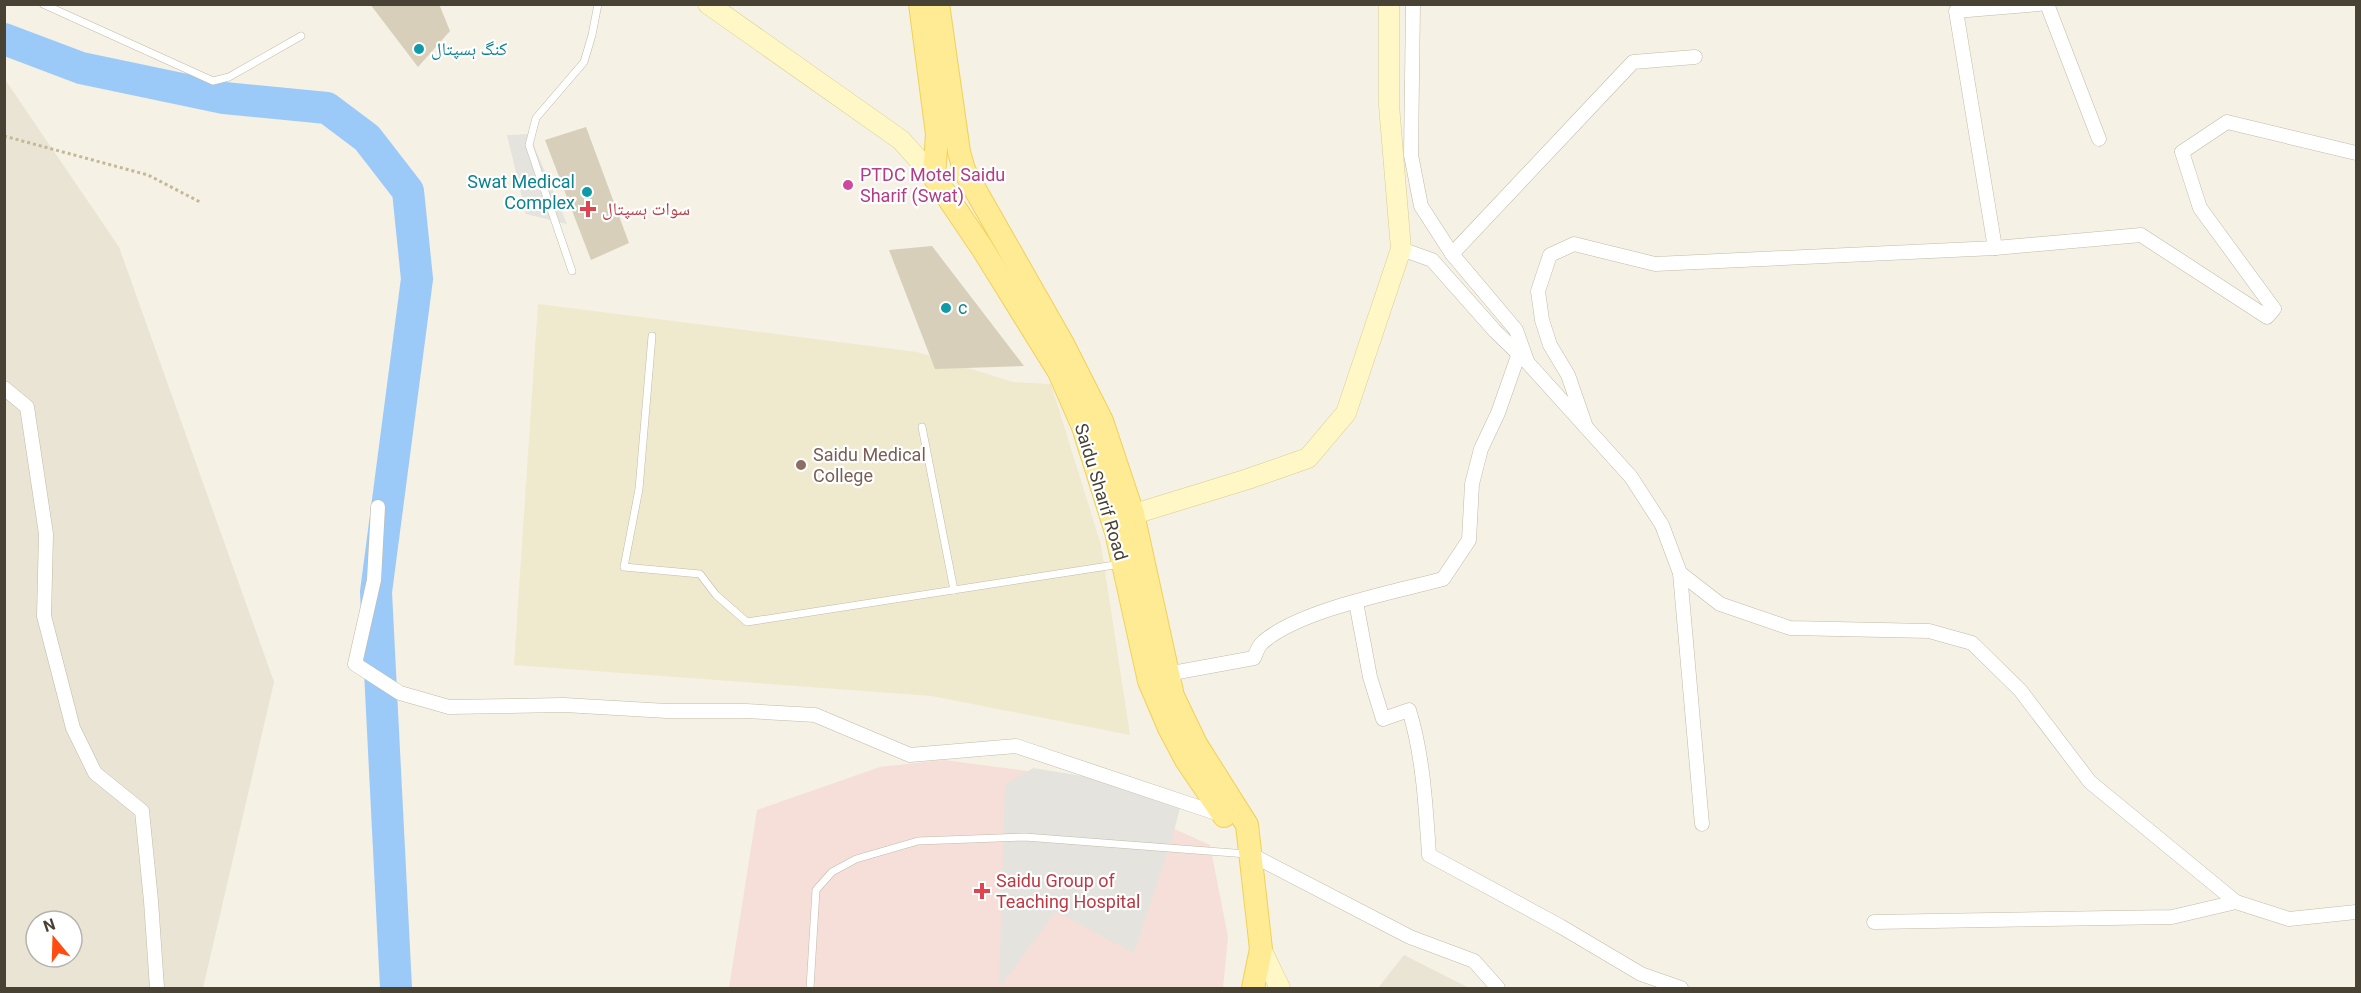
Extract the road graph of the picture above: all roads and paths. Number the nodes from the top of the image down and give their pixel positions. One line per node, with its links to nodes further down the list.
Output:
1 (43, 4): 10 (lane)
2 (598, 4): 22 (lane)
3 (708, 4): 17 (street)
4 (920, 4): 12 (main road)
5 (938, 4): 16 (main road)
6 (1389, 4): 20 (street)
7 (1413, 4): 21 (street)
8 (2039, 4): 19 (street)
9 (2047, 4): 14 (street)
10 (301, 36)
11 (1695, 57): 21 (street)
12 (937, 135): 16 (main road); 17 (main road)
13 (4, 136): 18 (path)
14 (2099, 139)
15 (2356, 153): 19 (street)
16 (964, 170): 24 (main road)
17 (934, 177): 24 (main road)
18 (200, 202)
19 (1995, 248): 28 (street)
20 (1401, 249): 25 (street); 30 (street)
21 (1452, 254): 25 (street)
22 (572, 271)
23 (652, 336): 33 (lane)
24 (1055, 348): 30 (main road)
25 (1523, 359): 28 (street); 34 (street)
26 (4, 388): 43 (street)
27 (922, 427): 33 (lane)
28 (1586, 427): 32 (street)
29 (378, 507): 36 (street)
30 (1123, 517): 31 (main road, Saidu Sharif Road); 35 (main road)
31 (1123, 564): 33 (lane); 36 (main road, Saidu Sharif Road)
32 (1680, 573): 37 (street); 39 (street)
33 (954, 590)
34 (1356, 602): 35 (street); 48 (street)
35 (1167, 674): 38 (main road)
36 (1224, 816): 38 (main road, Saidu Sharif Road)
37 (1702, 824)
38 (1250, 854): 42 (main road, Saidu Sharif Road); 44 (lane); 47 (street)
39 (2236, 902): 40 (street); 41 (street)
40 (2356, 912)
41 (1874, 922)
42 (1261, 949): 45 (main road, Saidu Sharif Road); 46 (street)
43 (157, 988)
44 (810, 988)
45 (1253, 988)
46 (1280, 988)
47 (1498, 988)
48 (1681, 988)

